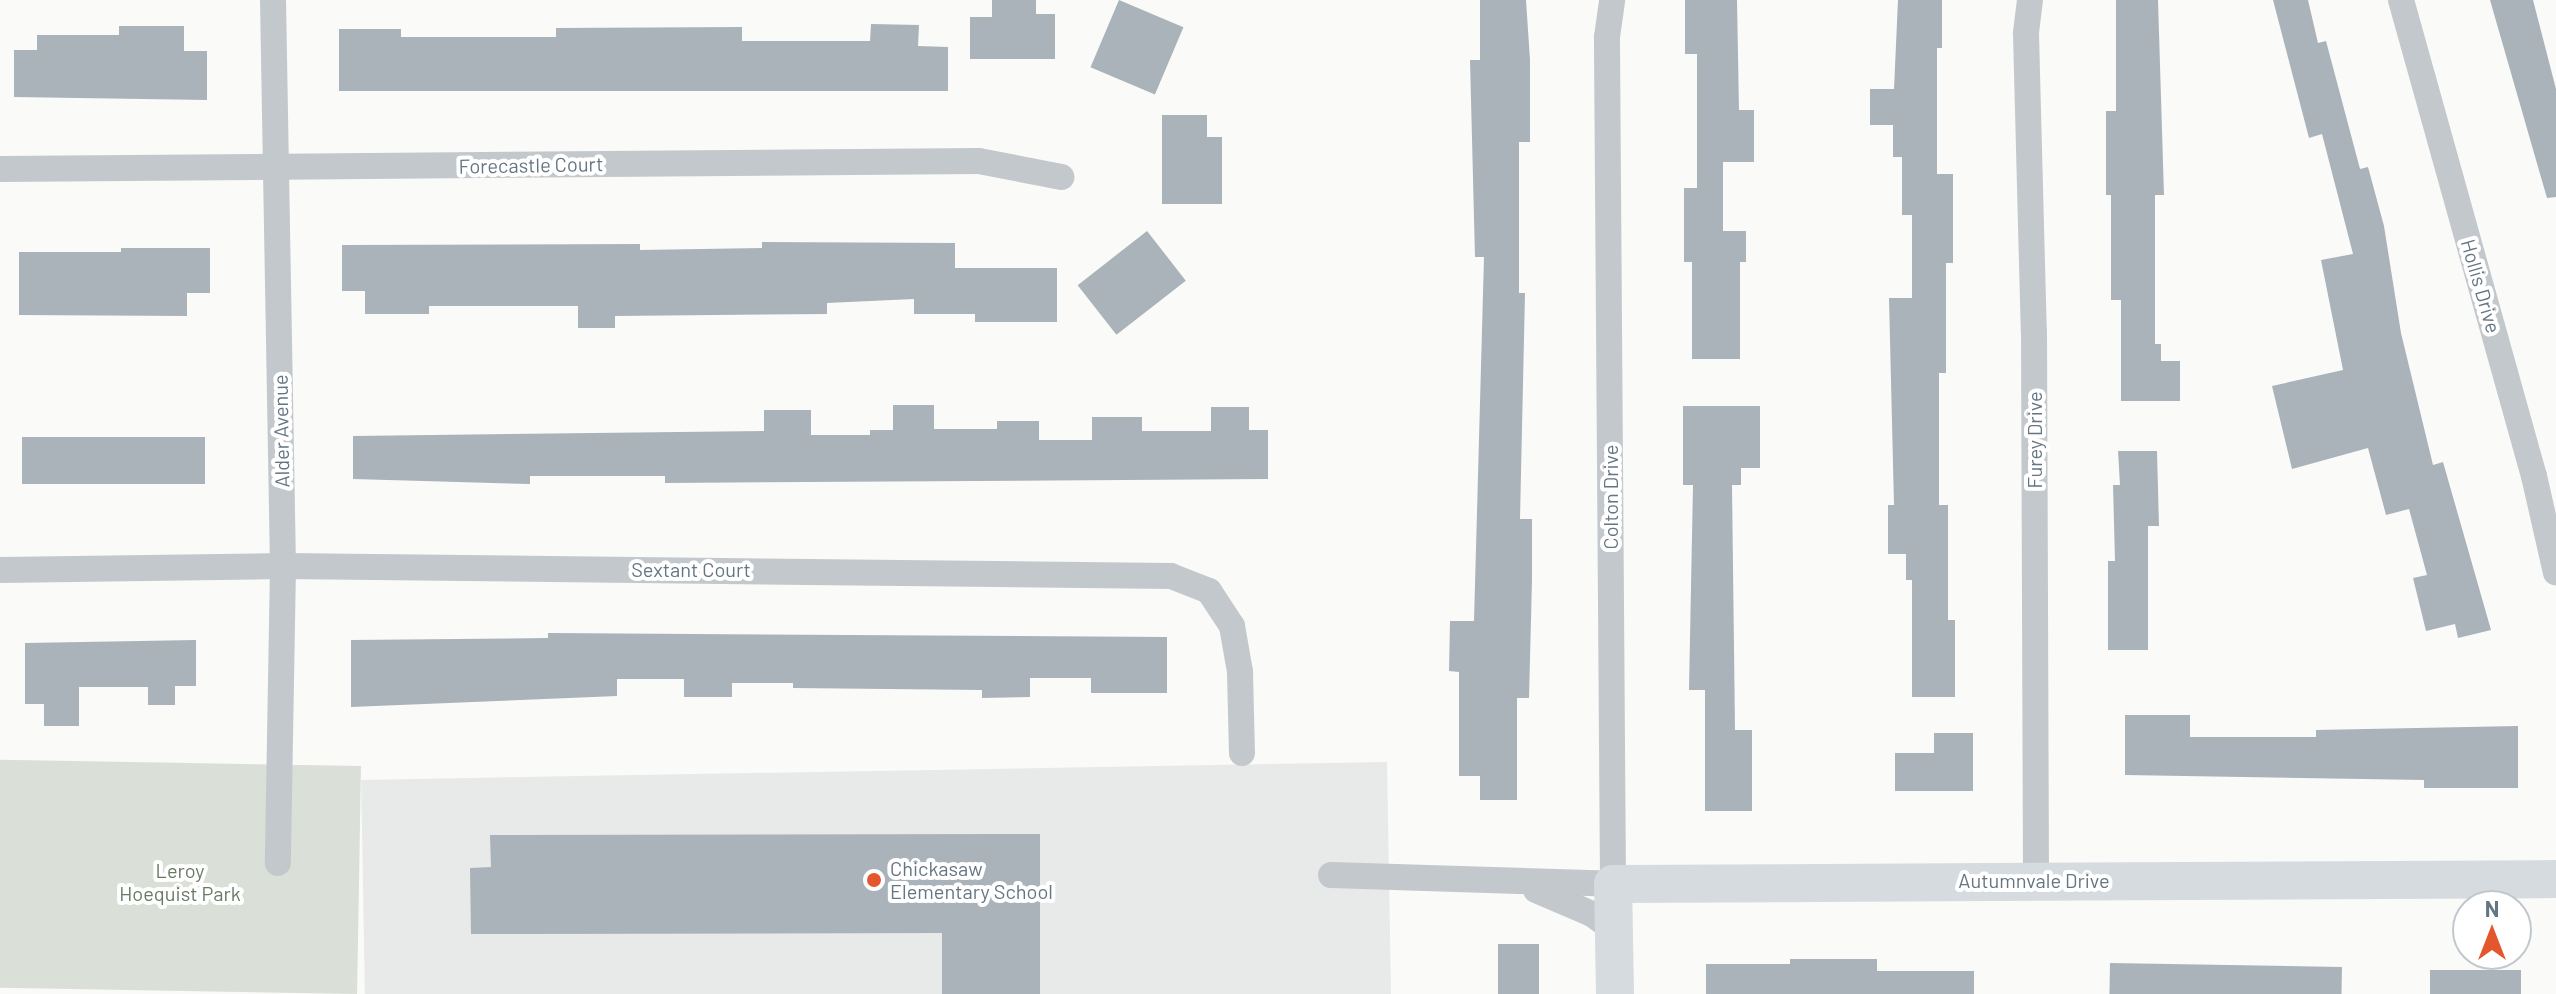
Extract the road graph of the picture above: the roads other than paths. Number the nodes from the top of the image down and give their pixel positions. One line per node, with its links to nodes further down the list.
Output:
1 (273, 0): 5 (street, Alder Avenue)
2 (1612, 0): 17 (street, Colton Drive)
3 (2030, 0): 15 (street, Furey Drive)
4 (2401, 0): 10 (street, Hollis Drive)
5 (275, 168): 6 (street, Forecastle Court); 7 (street, Forecastle Court); 8 (street, Alder Avenue)
6 (0, 169)
7 (1061, 177)
8 (283, 566): 9 (street, Sextant Court); 11 (street, Sextant Court); 12 (street, Alder Avenue)
9 (0, 570)
10 (2556, 573)
11 (1242, 753)
12 (278, 863)
13 (1331, 875): 16 (street, Autumnvale Drive)
14 (2556, 879): 15 (street, Autumnvale Drive)
15 (2036, 880): 17 (street, Autumnvale Drive)
16 (1513, 883): 17 (street, Autumnvale Drive); 18 (street, Autumnvale Drive)
17 (1613, 884): 18 (street, Colton Drive)
18 (1614, 930): 19 (street, Colton Drive)
19 (1615, 994)

